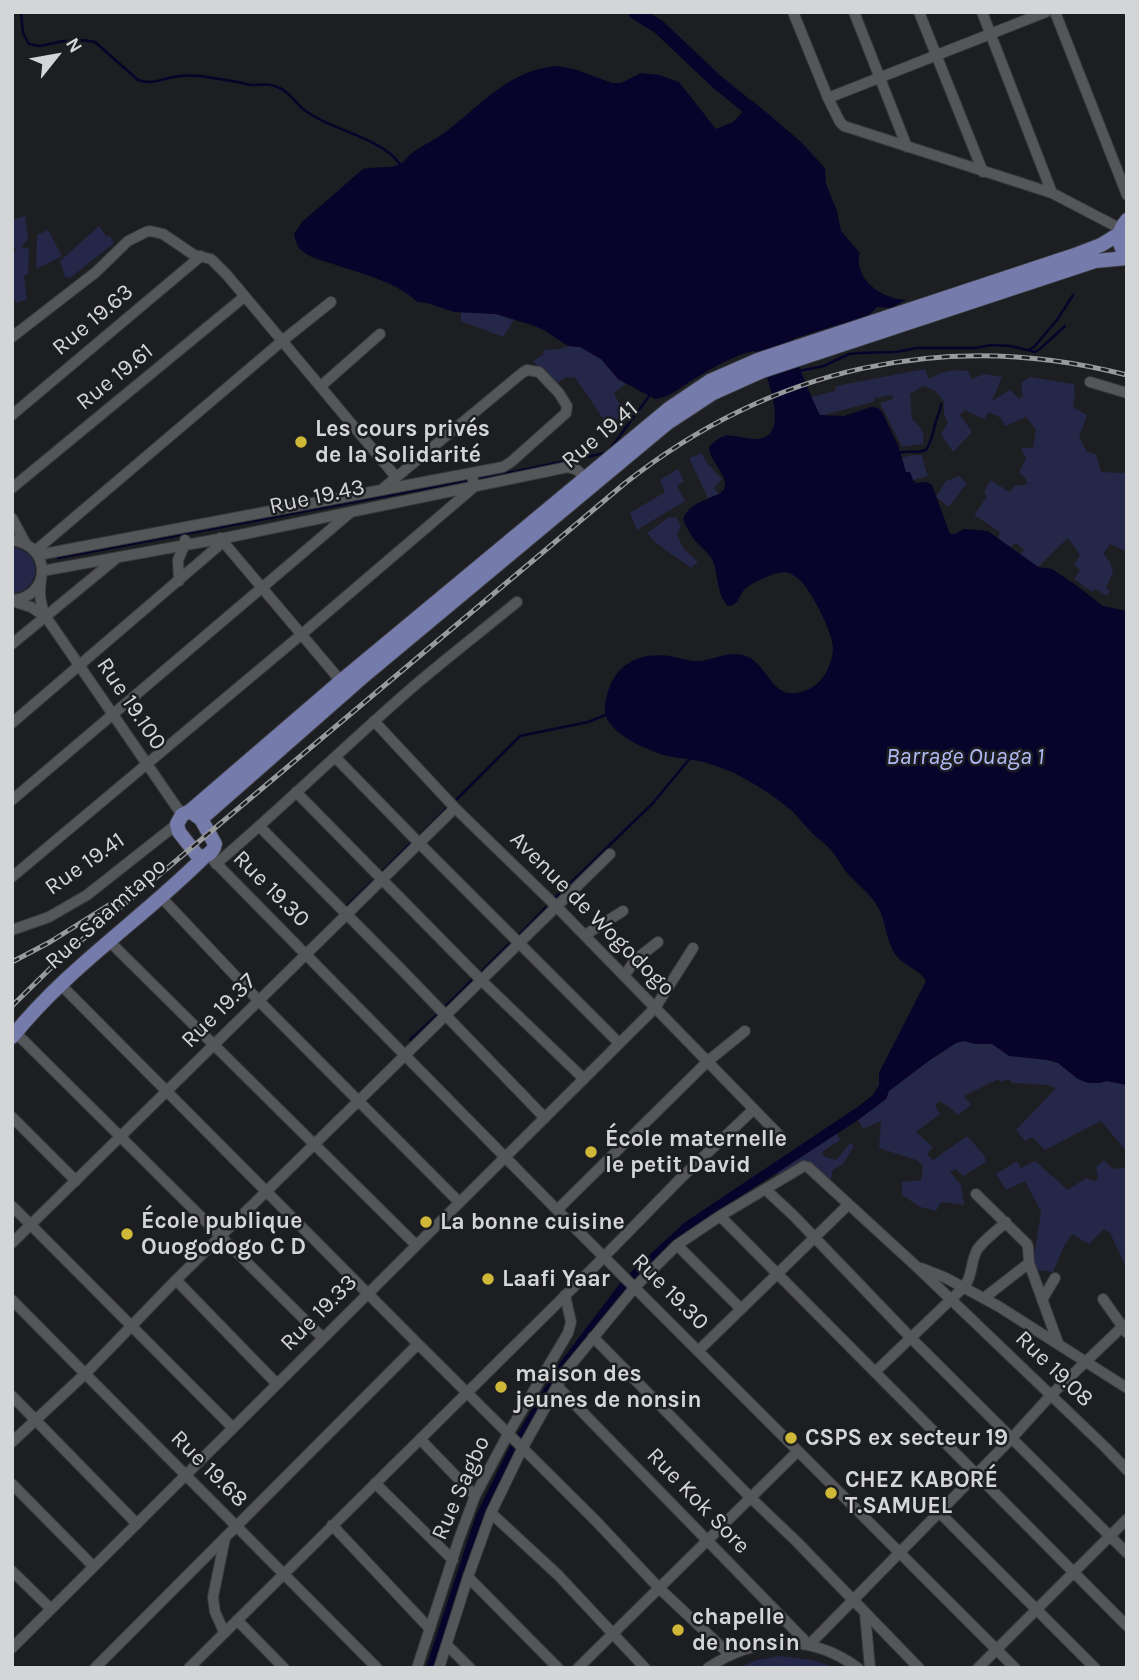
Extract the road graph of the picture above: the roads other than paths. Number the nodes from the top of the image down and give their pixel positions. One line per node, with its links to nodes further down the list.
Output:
1 (793, 12): 10 (street)
2 (854, 12): 9 (street)
3 (919, 12): 8 (street)
4 (982, 12): 7 (street)
5 (1046, 12): 7 (street)
6 (1055, 12): 14 (street)
7 (990, 34): 8 (street); 13 (street)
8 (935, 55): 9 (street); 12 (street)
9 (879, 78): 10 (street); 11 (street)
10 (828, 98): 11 (street)
11 (907, 147): 12 (street)
12 (983, 172): 13 (street)
13 (1052, 193): 15 (street)
14 (1127, 195)
15 (1122, 228): 17 (main road); 23 (main road, Rue 19.41)
16 (201, 256): 18 (street); 21 (street); 27 (street, Rue 19.63)
17 (1127, 257): 23 (main road, Rue 19.41)
18 (244, 297): 22 (street); 32 (street, Rue 19.61)
19 (331, 302): 22 (street)
20 (380, 334): 25 (street)
21 (12, 337)
22 (282, 341): 25 (street); 41 (street)
23 (800, 351): 30 (main road, Rue 19.41)
24 (1090, 382): 26 (street)
25 (321, 386): 29 (street)
26 (1127, 393)
27 (12, 415)
28 (472, 473): 29 (street); 31 (street); 33 (street)
29 (396, 477): 33 (street)
30 (589, 481): 31 (street, Rue 19.43); 52 (main road, Rue 19.41)
31 (474, 487): 34 (street, Rue 19.43); 49 (street)
32 (12, 488)
33 (377, 491): 34 (street); 37 (street)
34 (373, 507): 35 (street, Rue 19.43)
35 (352, 511): 39 (street, Rue 19.43); 45 (street)
36 (12, 518): 41 (street, Rue 19.100)
37 (186, 526): 40 (street); 41 (street)
38 (12, 540): 41 (street)
39 (222, 540): 40 (street, Rue 19.43); 44 (street); 45 (street)
40 (185, 544): 42 (street, Rue 19.43); 44 (street)
41 (33, 550): 43 (street, Rue 19.100)
42 (120, 556): 43 (street, Rue 19.43); 48 (street)
43 (41, 576): 46 (street); 48 (street, Rue 19.100)
44 (179, 581): 51 (street)
45 (263, 588): 49 (street); 53 (street)
46 (12, 601): 48 (street, Rue 19.100)
47 (517, 602): 54 (street)
48 (46, 617): 50 (street); 51 (street, Rue 19.100)
49 (302, 634): 52 (street); 57 (street)
50 (12, 644)
51 (79, 665): 53 (street, Rue 19.100); 55 (street)
52 (345, 685): 61 (main road, Rue 19.41)
53 (113, 716): 57 (street, Rue 19.100); 59 (street)
54 (374, 721): 56 (street); 60 (street, Avenue de Wogodogo)
55 (12, 723)
56 (335, 757): 58 (street); 63 (street)
57 (146, 765): 61 (street, Rue 19.100); 66 (street)
58 (296, 792): 62 (street); 67 (street)
59 (12, 800)
60 (455, 808): 63 (street, Rue 19.37); 69 (street, Avenue de Wogodogo)
61 (187, 817): 65 (main road); 65 (main road); 72 (street, Rue 19.41)
62 (260, 827): 65 (street); 71 (street)
63 (419, 843): 67 (street, Rue 19.37); 76 (street)
64 (610, 854): 69 (street)
65 (209, 858): 68 (main road, Rue Saamtapo); 78 (street, Rue 19.30)
66 (12, 877)
67 (382, 879): 71 (street, Rue 19.37); 80 (street)
68 (161, 897): 74 (main road, Rue Saamtapo); 82 (street)
69 (556, 905): 73 (street, Avenue de Wogodogo); 76 (street)
70 (623, 911): 73 (street)
71 (346, 915): 78 (street, Rue 19.37); 84 (street)
72 (12, 930)
73 (585, 935): 79 (street, Avenue de Wogodogo)
74 (109, 941): 81 (main road, Rue Saamtapo); 88 (street)
75 (658, 942): 79 (street)
76 (519, 943): 80 (street); 87 (street)
77 (693, 948): 83 (street, Rue 19.33)
78 (306, 954): 82 (street, Rue 19.37); 89 (street, Rue 19.30)
79 (624, 976): 83 (street, Avenue de Wogodogo)
80 (481, 980): 84 (street); 91 (street)
81 (60, 984): 86 (main road, Rue Saamtapo); 92 (street)
82 (259, 1001): 88 (street, Rue 19.37); 93 (street)
83 (654, 1008): 87 (street, Rue 19.33); 90 (street, Avenue de Wogodogo)
84 (445, 1016): 89 (street); 96 (street)
85 (746, 1031): 90 (street)
86 (14, 1035): 98 (street)
87 (619, 1043): 91 (street, Rue 19.33)
88 (215, 1045): 92 (street, Rue 19.37); 99 (street)
89 (405, 1055): 93 (street); 100 (street, Rue 19.30)
90 (708, 1061): 94 (street, Avenue de Wogodogo); 108 (street)
91 (584, 1079): 96 (street, Rue 19.33)
92 (167, 1091): 98 (street, Rue 19.37); 103 (street)
93 (359, 1100): 99 (street); 105 (street)
94 (754, 1109): 97 (street, Avenue de Wogodogo); 117 (street)
95 (12, 1118): 101 (street)
96 (545, 1118): 100 (street, Rue 19.33)
97 (780, 1136)
98 (121, 1137): 101 (street, Rue 19.37); 112 (street)
99 (313, 1145): 103 (street); 115 (street)
100 (505, 1157): 105 (street, Rue 19.33); 108 (street, Rue 19.30)
101 (76, 1181): 111 (street, Rue 19.37)
102 (765, 1189): 106 (street); 109 (street); 113 (street)
103 (266, 1191): 112 (street); 125 (street)
104 (976, 1194): 110 (street)
105 (459, 1202): 115 (street, Rue 19.33)
106 (848, 1205): 113 (street); 119 (street)
107 (12, 1206): 111 (street)
108 (557, 1210): 117 (street, Rue 19.30)
109 (720, 1216): 116 (street); 120 (street)
110 (1006, 1223): 118 (street); 124 (street)
111 (32, 1224): 114 (street, Rue 19.37); 133 (street)
112 (220, 1236): 122 (street); 136 (street)
113 (814, 1238): 120 (street); 137 (street)
114 (12, 1243)
115 (416, 1245): 125 (street, Rue 19.33)
116 (677, 1245): 123 (street); 132 (street)
117 (605, 1256): 123 (street, Rue 19.30); 126 (street)
118 (1029, 1263): 127 (street); 131 (street)
119 (916, 1267): 124 (street); 128 (street)
120 (778, 1274): 132 (street); 142 (street)
121 (1055, 1278): 131 (street)
122 (176, 1280): 133 (street); 144 (street)
123 (635, 1287): 135 (street); 140 (street, Rue 19.30)
124 (964, 1287): 127 (street); 128 (street)
125 (368, 1293): 136 (street, Rue 19.33); 139 (street)
126 (565, 1295): 147 (street); 152 (street, Rue Sagbo)
127 (984, 1298): 138 (street)
128 (951, 1299): 137 (street); 148 (street, Rue 19.08)
129 (1103, 1299): 134 (street)
130 (12, 1300): 143 (street, Rue 19.68)
131 (1042, 1300): 138 (street)
132 (741, 1309): 140 (street)
133 (130, 1325): 143 (street); 151 (street)
134 (1125, 1330): 141 (street)
135 (593, 1337): 145 (street); 164 (street)
136 (323, 1338): 144 (street, Rue 19.33)
137 (911, 1338): 142 (street); 154 (street)
138 (1058, 1343): 141 (street)
139 (418, 1344): 147 (street); 170 (street)
140 (698, 1351): 157 (street, Rue 19.30)
141 (1087, 1361): 146 (street); 148 (street)
142 (875, 1372): 159 (street)
143 (86, 1373): 150 (street); 160 (street, Rue 19.68)
144 (277, 1384): 151 (street, Rue 19.33)
145 (557, 1386): 156 (street); 173 (street, Rue Kok Sore)
146 (1127, 1388)
147 (467, 1392): 152 (street); 153 (street)
148 (1051, 1395): 154 (street); 158 (street, Rue 19.08)
149 (12, 1396): 150 (street)
150 (35, 1419): 155 (street); 168 (street)
151 (233, 1428): 160 (street, Rue 19.33)
152 (508, 1434): 156 (street); 163 (street, Rue Sagbo)
153 (420, 1439): 161 (street); 163 (street)
154 (1011, 1439): 159 (street); 171 (street)
155 (12, 1442)
156 (522, 1449): 165 (street); 182 (street)
157 (798, 1451): 164 (street); 174 (street, Rue 19.30)
158 (1127, 1470)
159 (976, 1474): 166 (street); 179 (street)
160 (186, 1475): 168 (street, Rue 19.33); 170 (street, Rue 19.68)
161 (375, 1483): 169 (street); 176 (street)
162 (12, 1484): 177 (street)
163 (475, 1496): 176 (street, Rue Sagbo)
164 (751, 1498): 173 (street); 183 (street)
165 (491, 1513): 181 (street); 191 (street)
166 (939, 1513): 174 (street); 185 (street)
167 (1127, 1519): 171 (street)
168 (137, 1524): 177 (street, Rue 19.33)
169 (332, 1525): 180 (street); 189 (street)
170 (236, 1526): 172 (street); 180 (street, Rue 19.68)
171 (1110, 1536): 175 (street); 179 (street)
172 (225, 1538): 190 (street); 198 (street)
173 (708, 1540): 182 (street); 193 (street, Rue Kok Sore)
174 (899, 1552): 183 (street); 195 (street, Rue 19.30)
175 (1127, 1553)
176 (453, 1560): 189 (street, Rue Sagbo)
177 (93, 1566): 184 (street, Rue 19.33)
178 (12, 1571): 184 (street)
179 (1074, 1573): 185 (street); 188 (street)
180 (284, 1574): 187 (street); 200 (street, Rue 19.68)
181 (468, 1577): 192 (street); 204 (street)
182 (659, 1588): 191 (street); 196 (street)
183 (852, 1600): 186 (street); 193 (street)
184 (51, 1609): 194 (street, Rue 19.33)
185 (1037, 1610): 195 (street); 213 (street)
186 (865, 1613): 209 (street); 210 (street)
187 (237, 1619): 190 (street); 199 (street)
188 (1127, 1626)
189 (430, 1629): 201 (street, Rue Sagbo)
190 (224, 1632): 197 (street)
191 (613, 1634): 205 (street); 206 (street)
192 (447, 1645): 202 (street); 203 (street)
193 (809, 1645): 196 (street); 208 (street)
194 (12, 1648)
195 (997, 1649): 211 (street); 212 (street, Rue 19.30)
196 (729, 1654): 207 (street)
197 (192, 1667)
198 (95, 1668)
199 (284, 1668)
200 (377, 1668)
201 (417, 1668)
202 (439, 1668)
203 (470, 1668)
204 (558, 1668)
205 (578, 1668)
206 (645, 1668)
207 (708, 1668)
208 (858, 1668)
209 (870, 1668)
210 (919, 1668)
211 (978, 1668)
212 (1015, 1668)
213 (1095, 1668)

